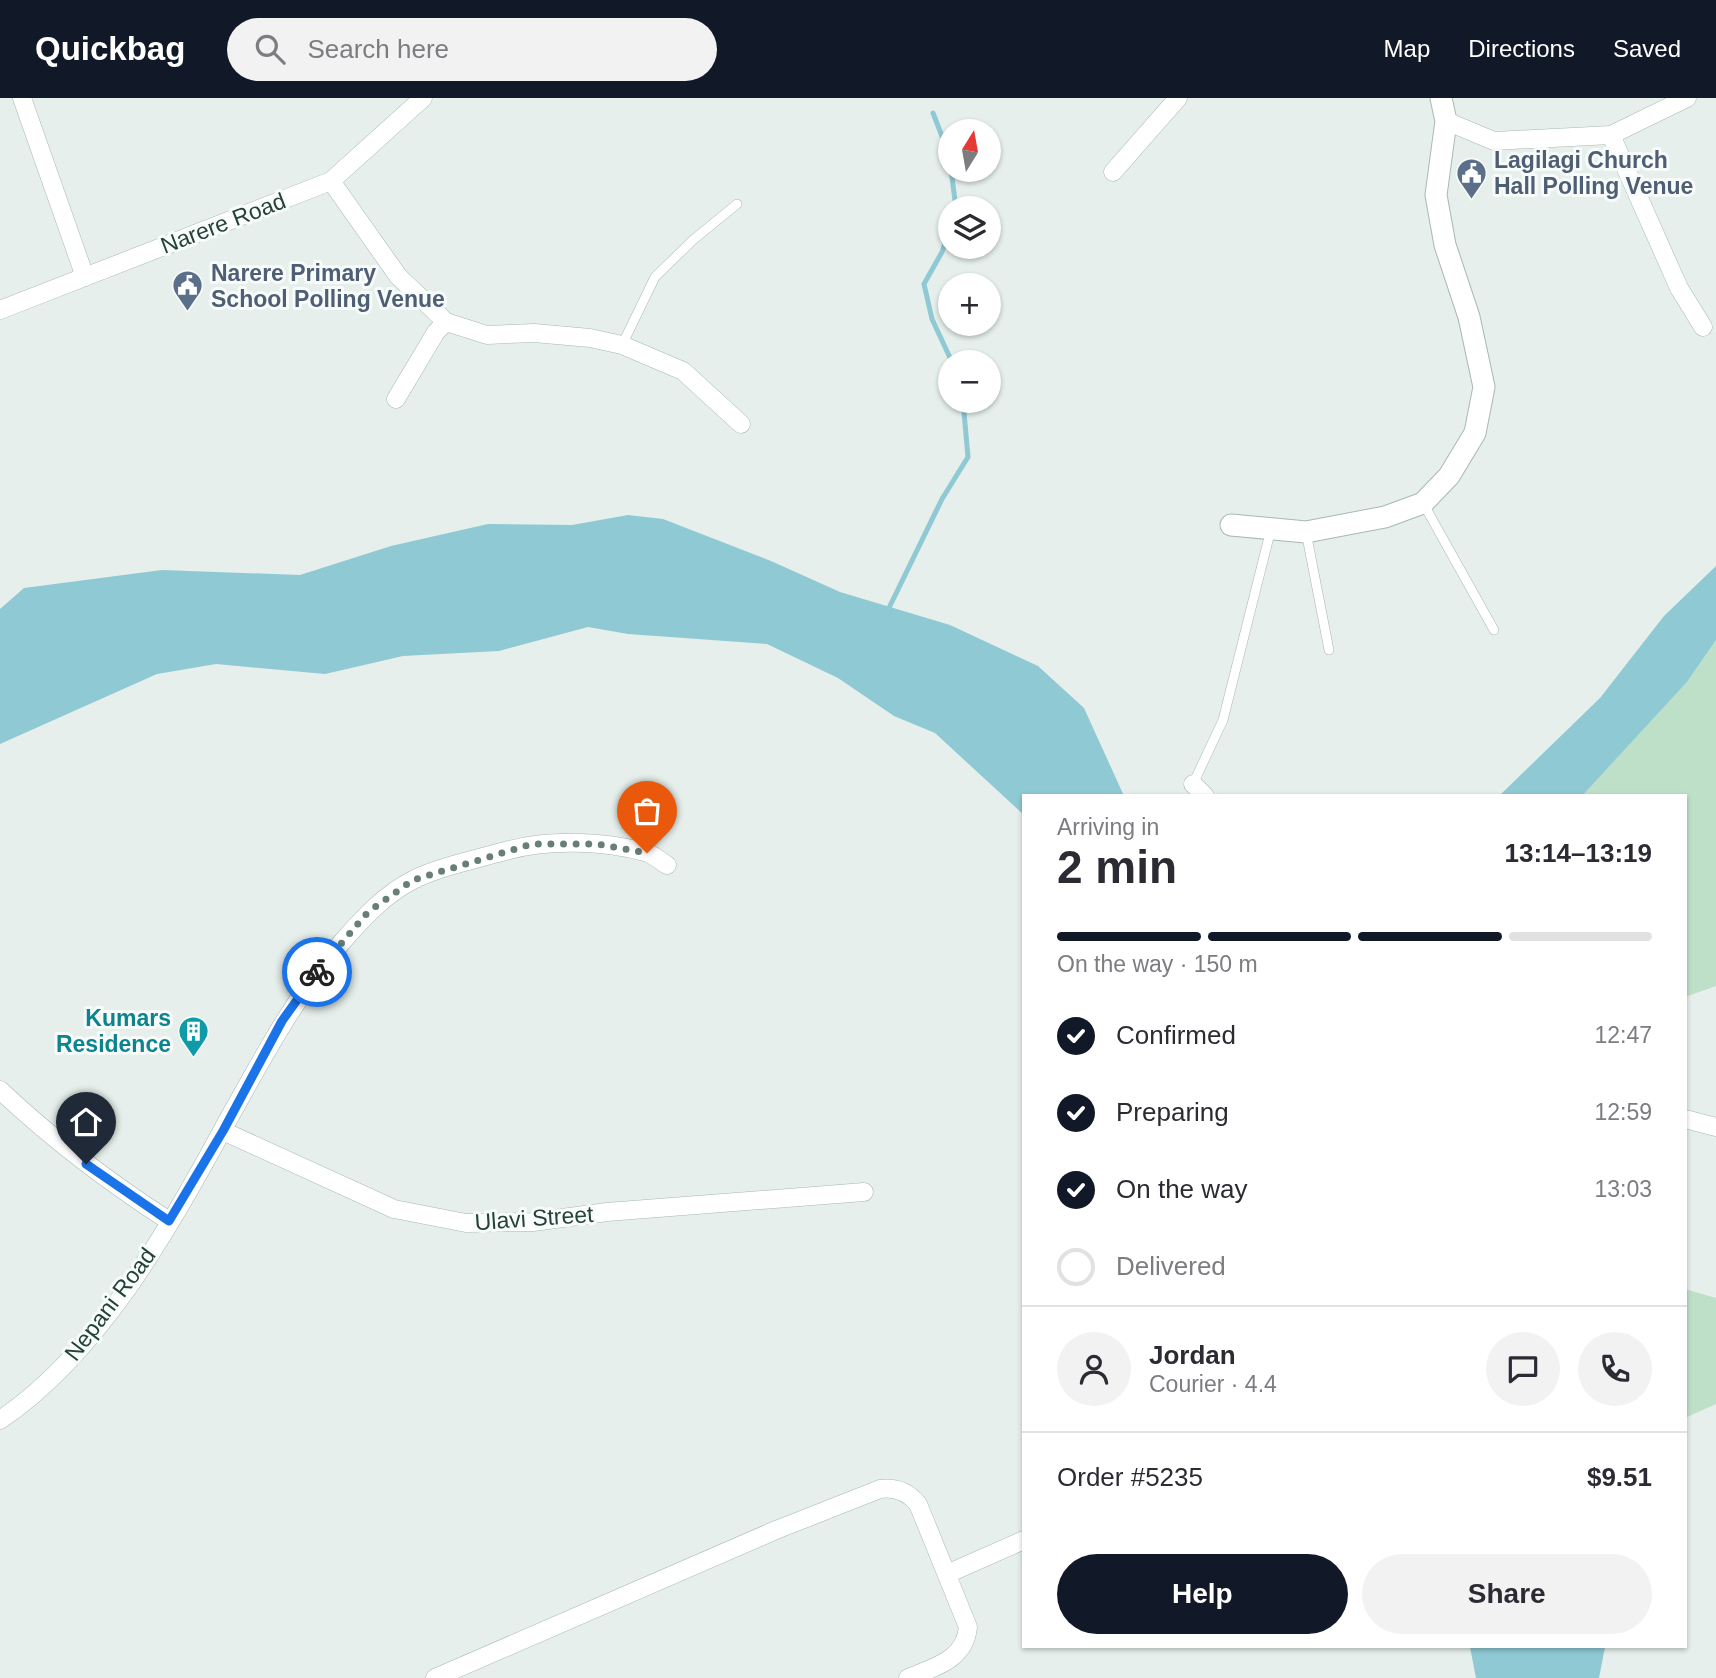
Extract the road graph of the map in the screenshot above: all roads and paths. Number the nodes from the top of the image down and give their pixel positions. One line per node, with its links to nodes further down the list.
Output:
1 (22, 98): 11 (street)
2 (423, 98): 9 (street, Narere Road)
3 (1178, 98): 8 (street)
4 (1441, 98): 6 (street)
5 (1687, 98): 7 (street)
6 (1446, 121): 7 (street); 18 (street)
7 (1611, 135): 14 (street)
8 (1113, 172)
9 (331, 181): 11 (street, Narere Road); 13 (street)
10 (737, 204): 15 (lane)
11 (85, 277): 12 (street, Narere Road)
12 (0, 310)
13 (446, 322): 15 (street); 16 (street)
14 (1703, 327)
15 (622, 345): 17 (street)
16 (396, 399)
17 (741, 424)
18 (1423, 502): 21 (street); 22 (lane)
19 (1231, 525): 20 (street)
20 (1270, 529): 21 (street); 24 (lane)
21 (1306, 533): 23 (lane)
22 (1494, 631)
23 (1329, 649)
24 (1199, 790)
25 (667, 865): 29 (street, Nepani Road)
26 (0, 1090): 31 (street)
27 (1687, 1120): 28 (street)
28 (1716, 1127)
29 (223, 1131): 30 (street, Ulavi Street); 31 (street, Nepani Road)
30 (864, 1192)
31 (169, 1221): 32 (street, Nepani Road)
32 (0, 1420)
33 (1022, 1541): 34 (street)
34 (947, 1574): 35 (street); 36 (street)
35 (435, 1678)
36 (908, 1678)

